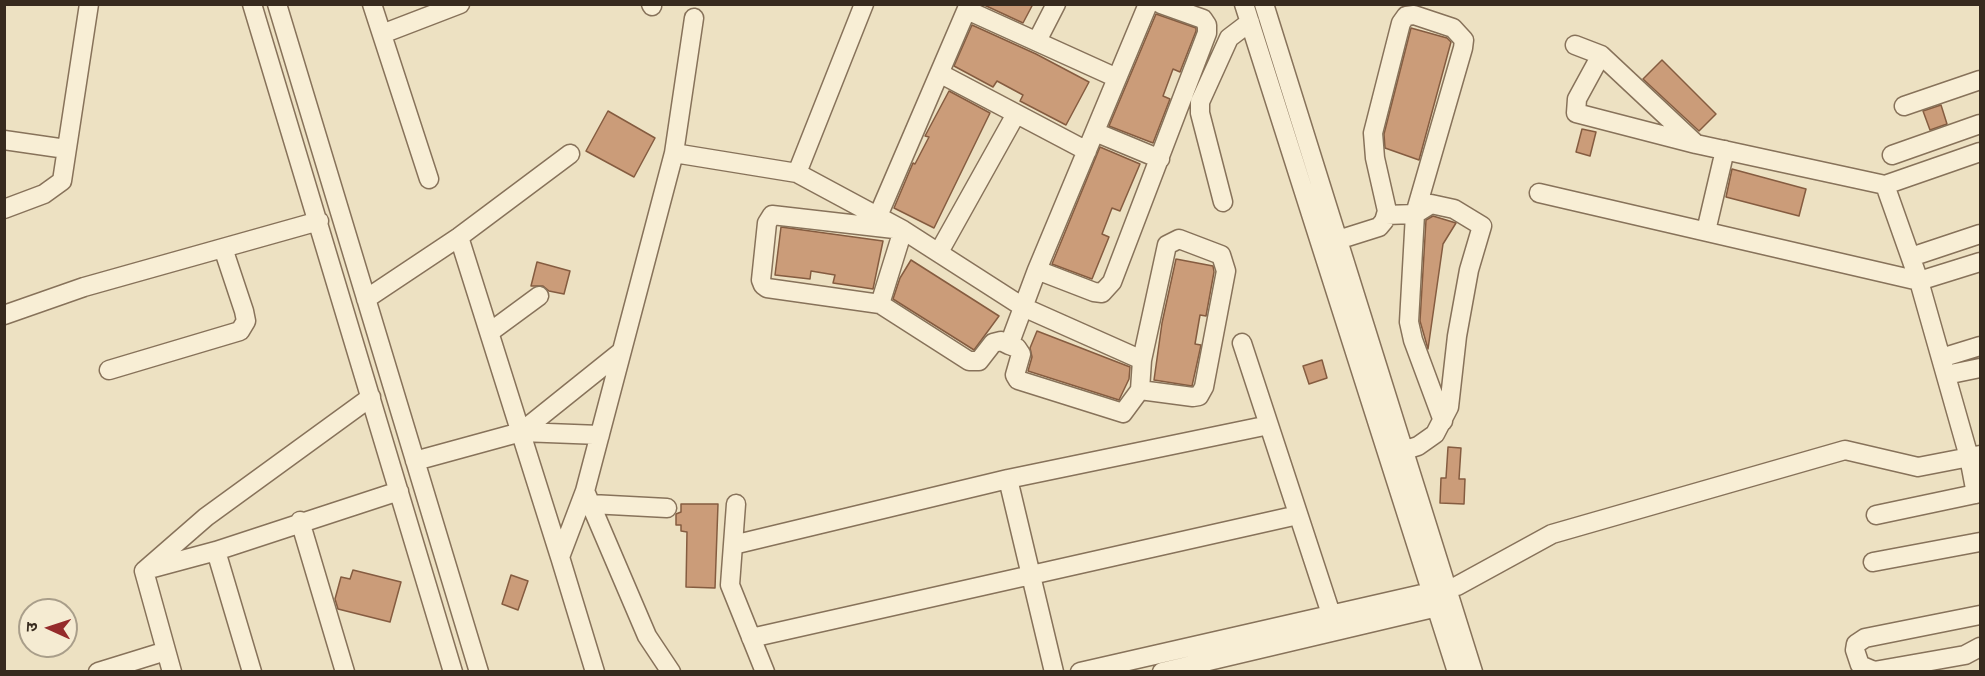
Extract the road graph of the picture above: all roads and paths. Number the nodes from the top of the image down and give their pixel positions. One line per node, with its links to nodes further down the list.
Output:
1 (89, 4): 28 (street)
2 (372, 4): 15 (street)
3 (460, 4): 15 (street)
4 (864, 4): 36 (street)
5 (1056, 4): 16 (street)
6 (1148, 4): 20 (street)
7 (1161, 4): 35 (street)
8 (1244, 4): 14 (street)
9 (1264, 4): 50 (street)
10 (282, 6): 12 (street); 58 (street)
11 (968, 7): 16 (street); 19 (street)
12 (254, 11): 45 (street)
13 (694, 18): 32 (street)
14 (1250, 22): 40 (street); 50 (street)
15 (382, 34): 37 (street)
16 (1037, 41): 20 (street)
17 (1575, 45): 18 (street)
18 (1601, 54): 27 (street); 27 (street)
19 (940, 74): 23 (street); 44 (street)
20 (1117, 78): 25 (street)
21 (1980, 80): 22 (street)
22 (1904, 106)
23 (1016, 114): 30 (street); 52 (street)
24 (1980, 124): 34 (street)
25 (1095, 132): 30 (street); 35 (street)
26 (4, 140): 28 (street)
27 (1696, 144): 29 (street)
28 (66, 149): 41 (street)
29 (1725, 150): 38 (street); 47 (street)
30 (1087, 151): 55 (street)
31 (1980, 152): 38 (street)
32 (674, 153): 36 (street); 66 (street)
33 (570, 154): 49 (street)
34 (1892, 155)
35 (1160, 159): 55 (street)
36 (797, 172): 44 (street)
37 (429, 179)
38 (1885, 184): 53 (street)
39 (1539, 193): 47 (street)
40 (1223, 202)
41 (4, 209)
42 (1415, 214): 43 (street); 43 (street); 71 (street); 72 (street)
43 (1386, 215): 50 (street)
44 (878, 216): 46 (street)
45 (319, 221): 51 (street); 74 (street)
46 (903, 230): 52 (street); 59 (street); 59 (street)
47 (1706, 231): 56 (street)
48 (1980, 234): 53 (street)
49 (459, 237): 58 (street); 62 (street)
50 (1331, 243): 79 (street)
51 (223, 248): 61 (street); 70 (street)
52 (939, 252): 60 (street)
53 (1911, 257): 56 (street)
54 (1980, 262): 56 (street)
55 (1036, 270): 60 (street)
56 (1919, 281): 68 (street)
57 (539, 296): 62 (street)
58 (366, 299): 81 (street)
59 (880, 304): 64 (street)
60 (1023, 307): 64 (street); 67 (street)
61 (4, 315)
62 (490, 332): 77 (street)
63 (1242, 343): 76 (street)
64 (1009, 345): 73 (street)
65 (1980, 346): 68 (street)
66 (622, 351): 77 (street); 78 (street)
67 (1142, 360): 73 (street); 73 (street)
68 (1943, 367): 69 (street); 80 (street)
69 (1980, 368)
70 (109, 370)
71 (1427, 375): 72 (street); 75 (street)
72 (1454, 376): 75 (street)
73 (1140, 390)
74 (371, 397): 83 (street); 96 (street)
75 (1443, 421): 79 (street)
76 (1269, 425): 82 (street); 88 (street)
77 (521, 432): 78 (street); 81 (street); 94 (street)
78 (600, 435): 85 (street)
79 (1397, 452): 98 (street)
80 (1975, 456): 84 (street); 98 (street)
81 (415, 461): 109 (street)
82 (1008, 479): 92 (street); 97 (street)
83 (399, 491): 90 (street); 108 (street)
84 (1978, 494): 89 (street)
85 (588, 497): 87 (street); 94 (street); 111 (street)
86 (736, 504): 92 (street)
87 (667, 508)
88 (1298, 515): 97 (street); 99 (street)
89 (1876, 515)
90 (300, 521): 93 (street); 107 (street)
91 (1980, 542): 95 (street)
92 (733, 545): 101 (street)
93 (216, 551): 96 (street); 106 (street)
94 (560, 557): 110 (street)
95 (1873, 562)
96 (144, 571): 103 (street)
97 (1030, 575): 101 (street); 113 (street)
98 (1444, 595): 99 (street); 115 (street); 116 (street); 117 (street)
99 (1331, 614): 114 (street)
100 (1980, 615): 102 (street)
101 (751, 638): 112 (street)
102 (1980, 647)
103 (166, 651): 104 (street); 105 (street)
104 (98, 672)
105 (172, 672)
106 (252, 672)
107 (345, 672)
108 (453, 672)
109 (479, 672)
110 (595, 672)
111 (671, 672)
112 (765, 672)
113 (1054, 672)
114 (1080, 672)
115 (1162, 672)
116 (1457, 672)
117 (1473, 672)

